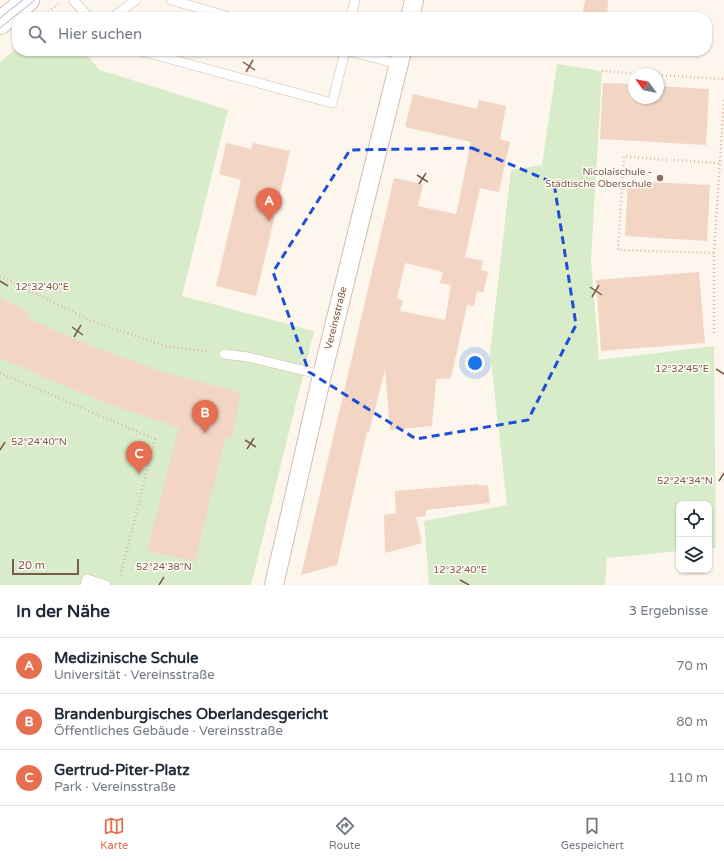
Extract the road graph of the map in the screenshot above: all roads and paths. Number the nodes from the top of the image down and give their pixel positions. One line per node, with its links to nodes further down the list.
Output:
1 (28, 0): 8 (street)
2 (63, 0): 9 (path)
3 (73, 0): 10 (lane)
4 (136, 0): 11 (lane)
5 (171, 0): 12 (lane)
6 (355, 0): 13 (lane)
7 (414, 0): 14 (street)
8 (13, 12)
9 (47, 12)
10 (84, 12)
11 (120, 12)
12 (213, 12)
13 (352, 12)
14 (411, 12)
15 (12, 13): 16 (street)
16 (0, 23)
17 (159, 56): 18 (lane)
18 (344, 56)
19 (385, 56): 20 (lane)
20 (400, 58): 34 (street, Vereinsstraße)
21 (602, 71): 22 (path)
22 (628, 73)
23 (664, 75): 24 (path)
24 (724, 79)
25 (724, 99): 28 (path)
26 (667, 160): 29 (path)
27 (674, 160): 28 (path)
28 (719, 163): 29 (path)
29 (714, 253): 31 (path)
30 (0, 276): 32 (path)
31 (714, 333)
32 (224, 354): 34 (lane)
33 (0, 373): 37 (path)
34 (322, 374): 38 (street, Vereinsstraße)
35 (85, 585): 36 (lane)
36 (106, 585)
37 (118, 585)
38 (274, 585)

